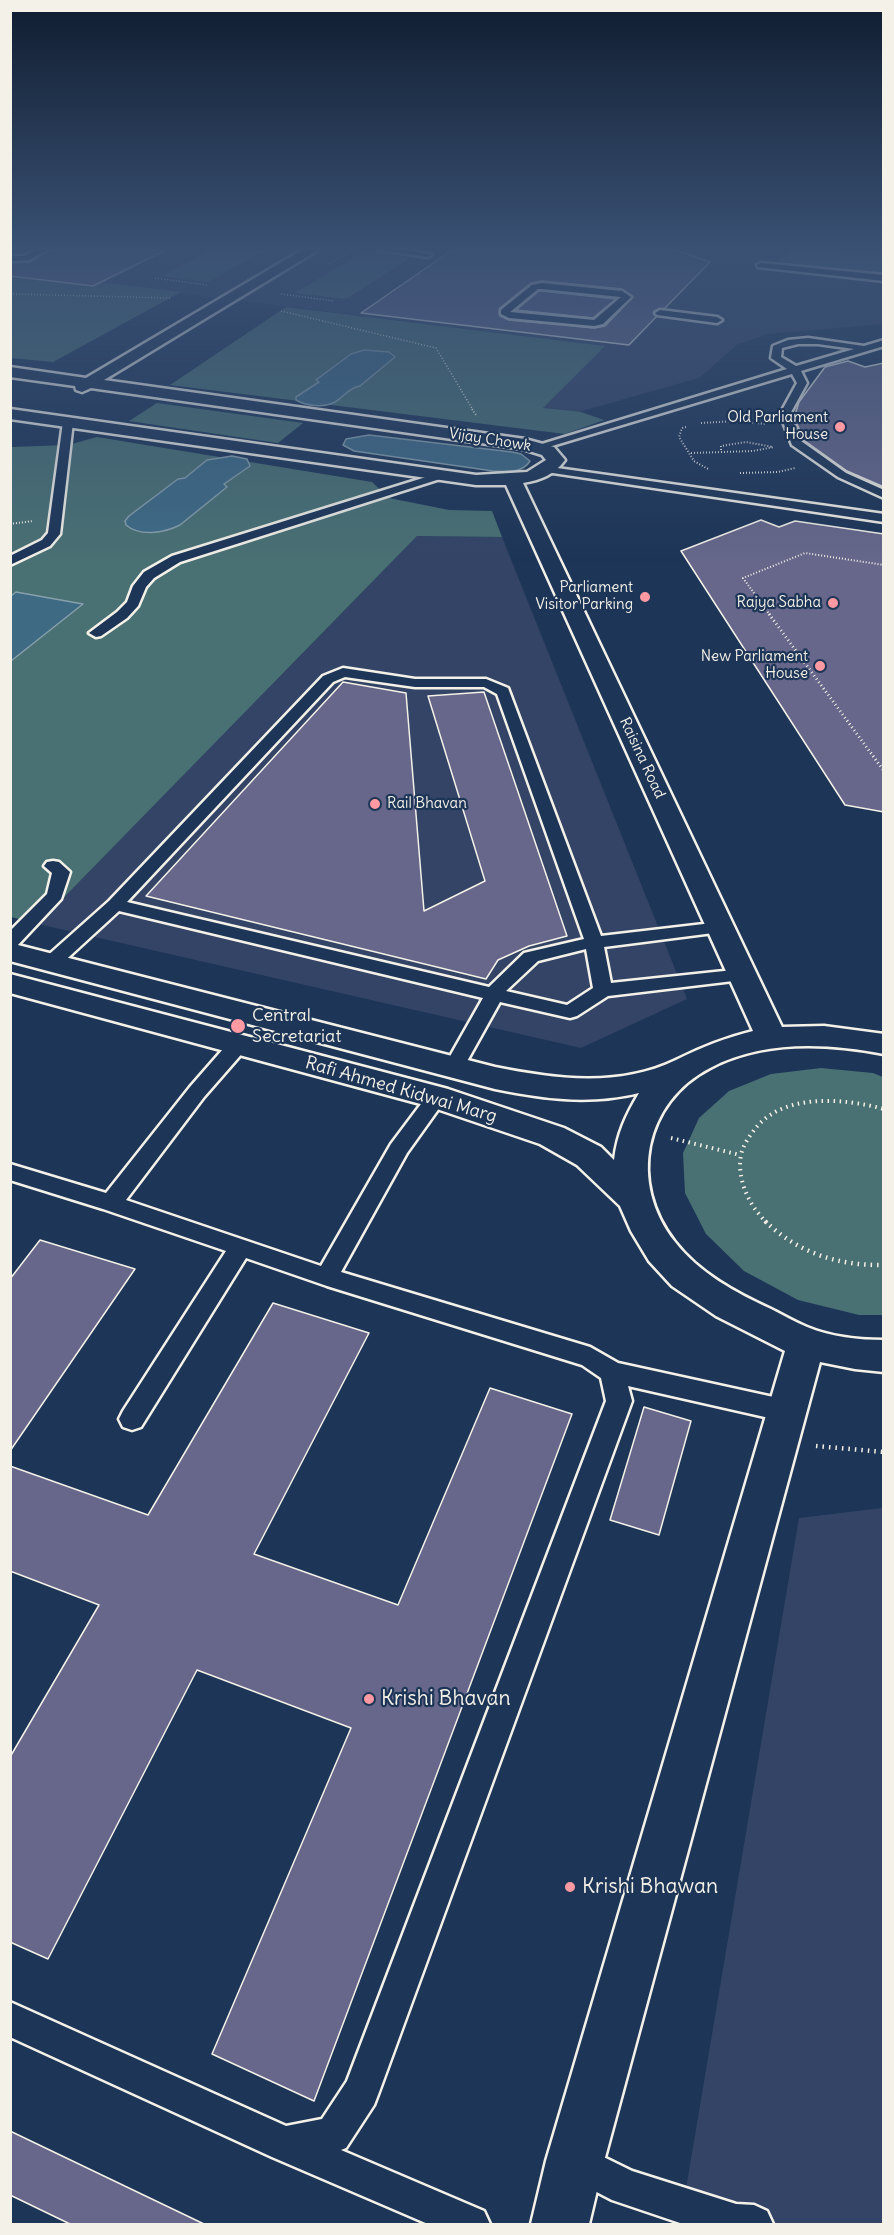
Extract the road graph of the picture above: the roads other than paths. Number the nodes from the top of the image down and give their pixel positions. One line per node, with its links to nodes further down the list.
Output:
1 (137, 354): 6 (main road)
2 (777, 354): 4 (lane)
3 (847, 354): 4 (lane)
4 (795, 370): 7 (lane); 20 (lane)
5 (10, 372): 6 (main road, Vijay Chowk)
6 (89, 383): 9 (main road); 13 (main road, Vijay Chowk)
7 (750, 383): 8 (lane); 15 (lane)
8 (772, 390)
9 (69, 394)
10 (49, 405): 11 (main road)
11 (29, 416): 12 (main road, Vijay Chowk); 14 (main road, Vijay Chowk)
12 (11, 417)
13 (345, 419): 15 (main road, Vijay Chowk); 16 (main road)
14 (68, 422): 16 (main road, Vijay Chowk); 22 (lane)
15 (538, 447): 17 (main road, Vijay Chowk)
16 (299, 456): 18 (main road, Vijay Chowk)
17 (550, 470): 19 (main road, Vijay Chowk); 21 (lane)
18 (439, 476): 19 (main road, Vijay Chowk); 23 (lane)
19 (512, 479): 26 (main road, Raisina Road)
20 (884, 495)
21 (884, 518)
22 (10, 561)
23 (96, 633)
24 (53, 866): 27 (lane)
25 (115, 905): 28 (lane); 30 (lane); 34 (lane)
26 (721, 927): 28 (lane); 31 (main road, Raisina Road)
27 (10, 942)
28 (594, 942): 33 (lane); 34 (lane)
29 (10, 952): 30 (main road, Rafi Ahmed Kidwai Marg)
30 (52, 962): 38 (main road, Rafi Ahmed Kidwai Marg)
31 (743, 975): 33 (lane); 35 (main road, Raisina Road)
32 (10, 983): 37 (main road, Rafi Ahmed Kidwai Marg)
33 (603, 990): 34 (lane)
34 (495, 996): 38 (lane)
35 (772, 1038): 36 (main road); 39 (main road)
36 (884, 1044)
37 (238, 1045): 40 (main road, Rafi Ahmed Kidwai Marg); 43 (lane)
38 (454, 1067): 39 (main road, Rafi Ahmed Kidwai Marg)
39 (689, 1067): 42 (main road)
40 (437, 1097): 42 (main road, Rafi Ahmed Kidwai Marg); 45 (lane)
41 (10, 1172): 43 (lane)
42 (634, 1198): 46 (main road)
43 (111, 1203): 44 (lane)
44 (241, 1247): 45 (lane); 49 (lane)
45 (327, 1277): 48 (lane)
46 (806, 1343): 47 (main road); 50 (main road)
47 (884, 1356)
48 (612, 1372): 50 (lane); 52 (lane)
49 (132, 1419)
50 (782, 1427): 53 (main road)
51 (10, 2019): 52 (lane)
52 (285, 2144): 54 (lane)
53 (575, 2161): 55 (main road); 56 (lane)
54 (471, 2224)
55 (560, 2224)
56 (754, 2224)

